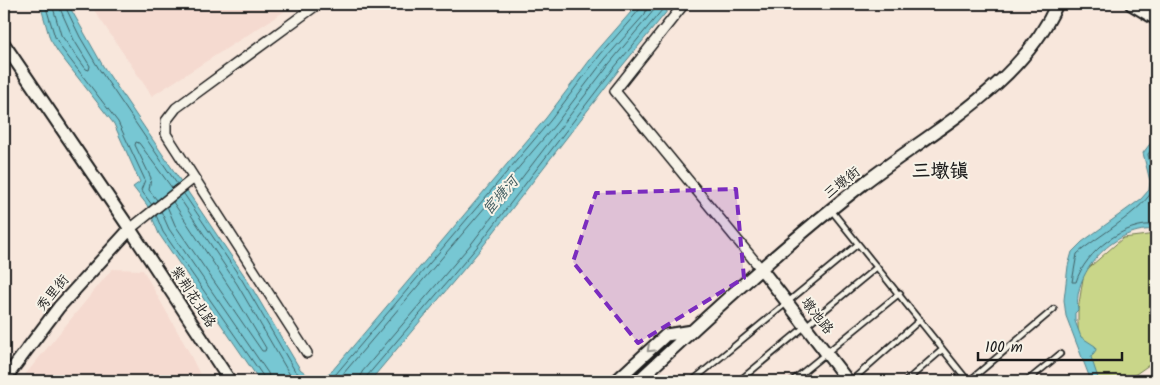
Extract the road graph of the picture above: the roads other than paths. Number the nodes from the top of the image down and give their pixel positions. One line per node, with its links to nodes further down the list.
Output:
1 (318, 4): 7 (street)
2 (684, 4): 12 (street)
3 (1058, 4): 8 (street, 三墩街)
4 (1131, 4): 5 (street)
5 (1156, 19)
6 (4, 44): 9 (street, 紫荆花北路)
7 (194, 178): 9 (street); 21 (street)
8 (832, 210): 10 (lane); 12 (street, 三墩街)
9 (130, 229): 23 (street, 秀里街); 24 (street, 紫荆花北路)
10 (858, 244): 11 (lane); 14 (lane)
11 (877, 267): 13 (lane); 17 (lane)
12 (762, 270): 14 (street, 墩池路); 18 (street, 三墩街)
13 (900, 293): 16 (lane); 20 (lane)
14 (786, 302): 17 (street, 墩池路); 27 (lane)
15 (1054, 309): 32 (lane)
16 (920, 320): 19 (lane); 30 (lane)
17 (806, 327): 20 (street, 墩池路); 28 (lane)
18 (692, 331): 25 (street, one-way to 25); 26 (street, 三墩街)
19 (942, 350): 31 (lane); 32 (lane)
20 (826, 353): 29 (lane); 30 (street, 墩池路)
21 (307, 354)
22 (1060, 354): 33 (lane)
23 (4, 380)
24 (230, 381)
25 (616, 381)
26 (638, 381)
27 (692, 381)
28 (739, 381)
29 (792, 381)
30 (850, 381)
31 (906, 381)
32 (968, 381)
33 (1027, 381)

